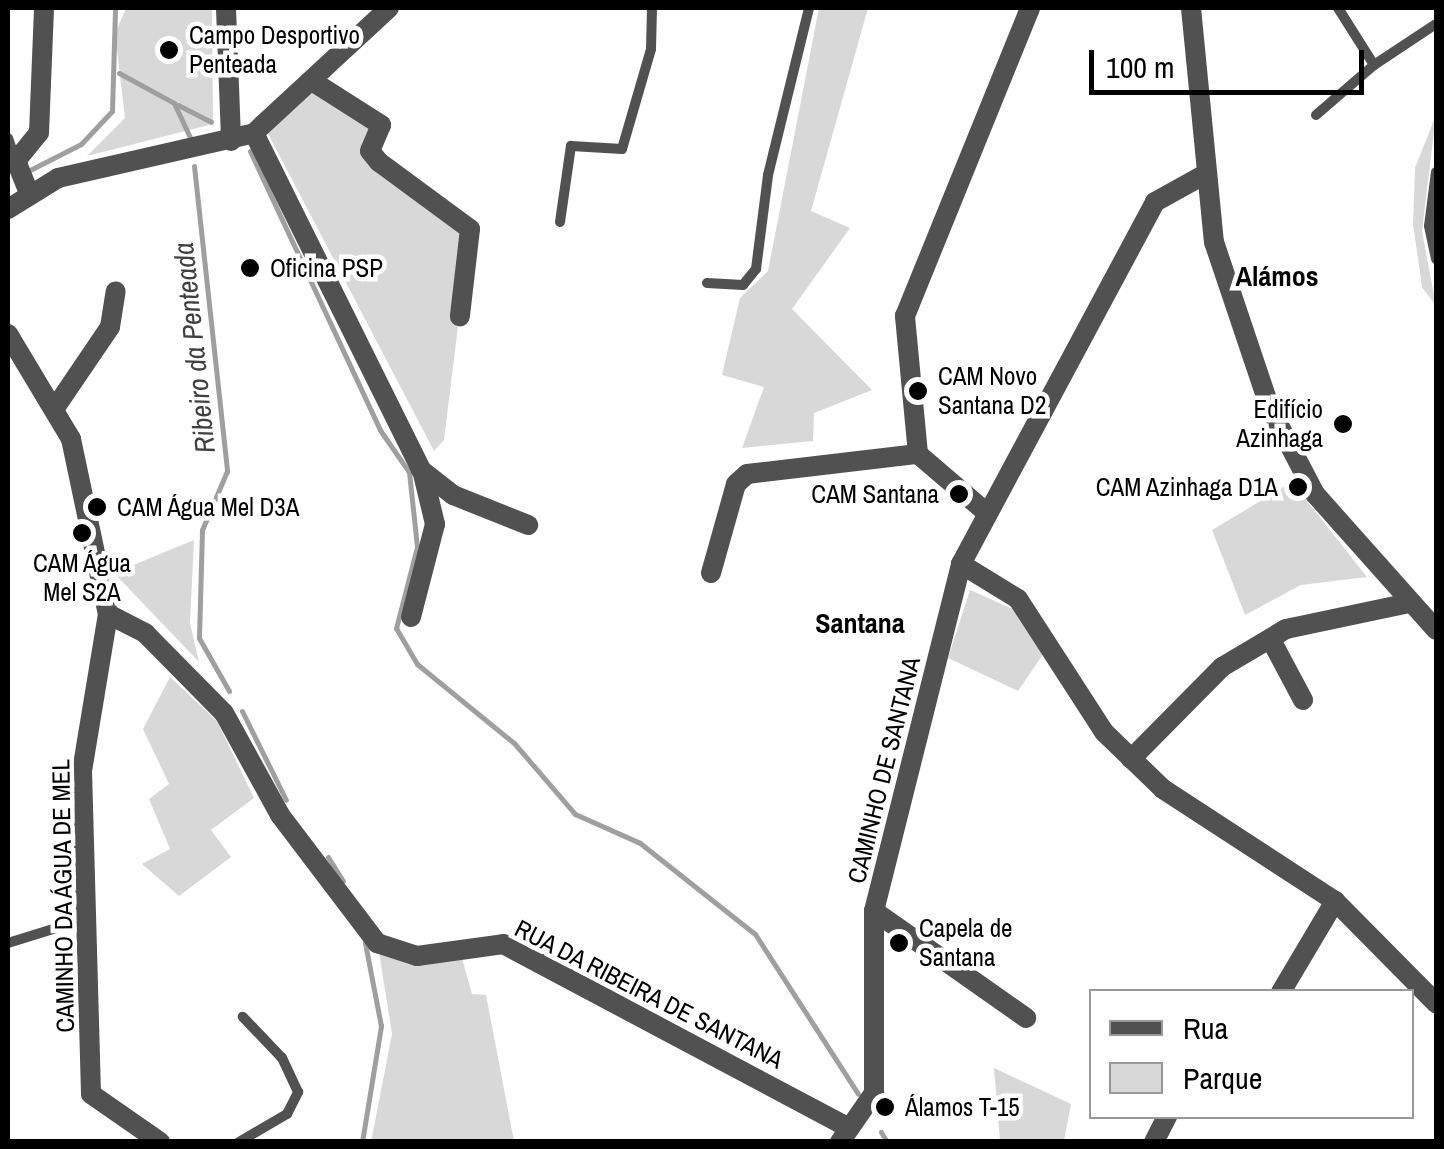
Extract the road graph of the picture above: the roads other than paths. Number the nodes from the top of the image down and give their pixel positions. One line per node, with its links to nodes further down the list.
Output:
1 (44, 8): 16 (street)
2 (389, 8): 11 (street)
3 (652, 8): 21 (lane)
4 (809, 8): 23 (lane)
5 (1030, 8): 28 (street)
6 (1191, 8): 18 (street)
7 (1338, 8): 10 (lane)
8 (230, 11): 15 (street)
9 (1436, 24): 10 (lane)
10 (1374, 65): 12 (lane)
11 (312, 82): 13 (street); 25 (street)
12 (1316, 115)
13 (254, 133): 15 (street); 29 (street)
14 (8, 138): 16 (lane)
15 (232, 141): 19 (street)
16 (16, 161): 19 (street)
17 (1436, 172): 22 (lane)
18 (1202, 176): 30 (street, CAMINHO DE SANTANA); 34 (street)
19 (29, 193): 20 (street)
20 (8, 209)
21 (560, 222)
22 (1436, 259)
23 (706, 283)
24 (116, 291): 27 (street)
25 (460, 316)
26 (8, 334): 27 (street, CAMINHO DA ÁGUA DE MEL)
27 (54, 408): 35 (street, CAMINHO DA ÁGUA DE MEL)
28 (918, 454): 30 (street); 33 (street)
29 (422, 470): 31 (street); 36 (street)
30 (987, 512): 32 (street, CAMINHO DE SANTANA)
31 (528, 525)
32 (961, 564): 40 (street); 42 (street, CAMINHO DE SANTANA)
33 (710, 573)
34 (1409, 602): 37 (street); 38 (street)
35 (108, 614): 43 (street, CAMINHO DA ÁGUA DE MEL); 50 (street, RUA DA RIBEIRA DE SANTANA)
36 (412, 617)
37 (1436, 630)
38 (1271, 640): 39 (street); 40 (street)
39 (1303, 700)
40 (1132, 759): 41 (street)
41 (1334, 901): 45 (street); 46 (street)
42 (874, 911): 48 (street); 50 (street, CAMINHO DE SANTANA)
43 (91, 918): 44 (lane); 51 (street, CAMINHO DA ÁGUA DE MEL)
44 (8, 943)
45 (1284, 989)
46 (1436, 1003)
47 (243, 1017): 52 (lane)
48 (1026, 1018)
49 (1166, 1119): 53 (street)
50 (842, 1134)
51 (160, 1142)
52 (239, 1142)
53 (1154, 1142)

